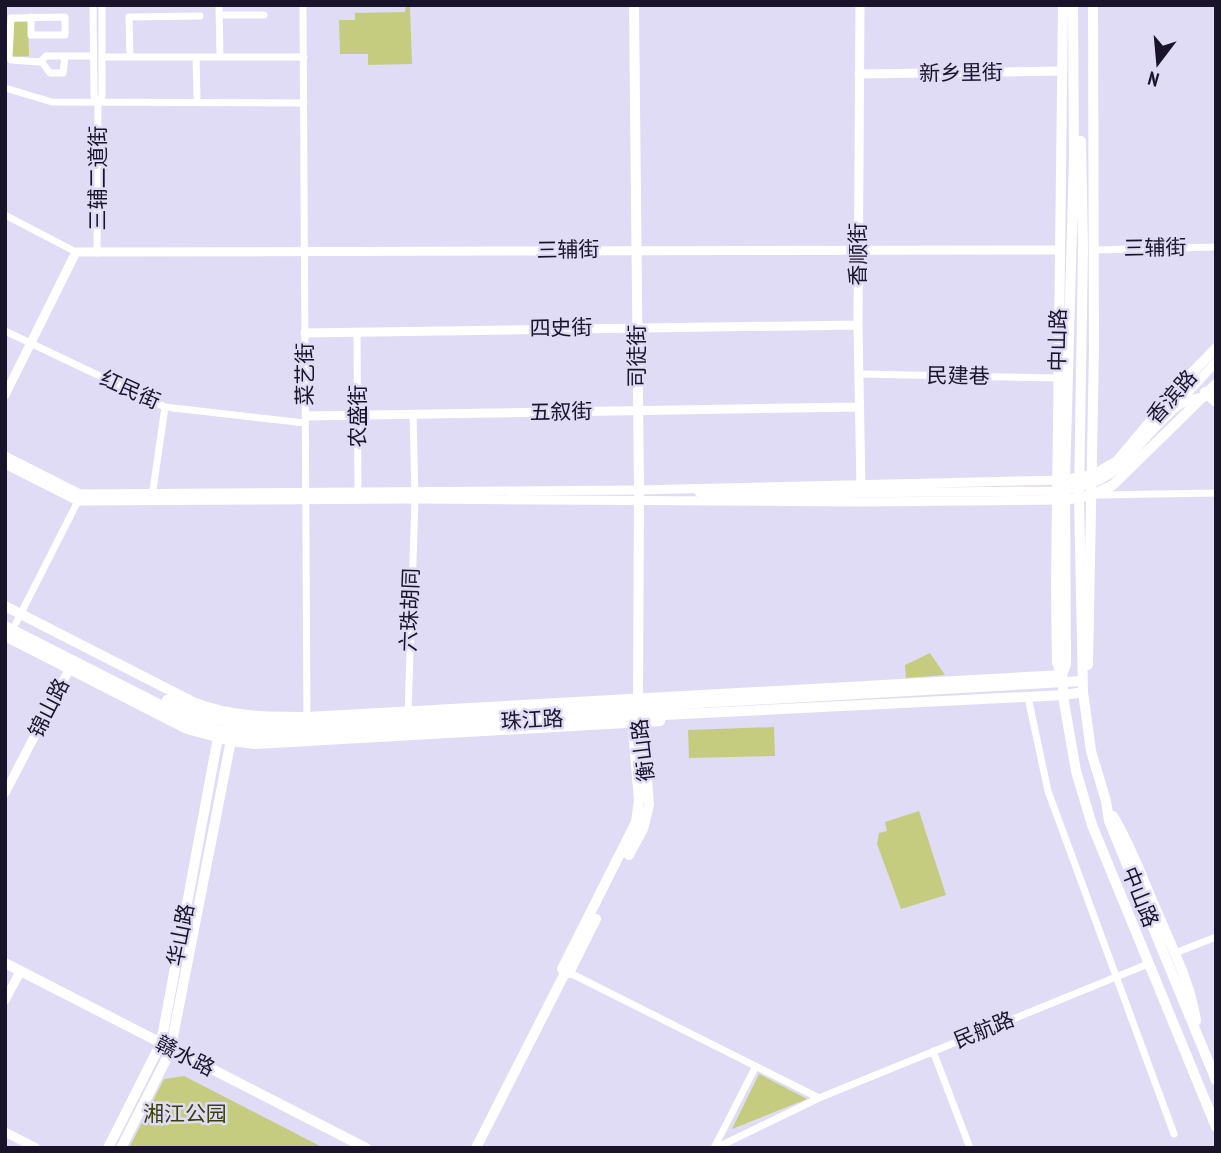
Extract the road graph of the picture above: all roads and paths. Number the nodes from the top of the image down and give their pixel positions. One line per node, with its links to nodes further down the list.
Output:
1 (93, 5): 16 (street, 三辅二道街)
2 (102, 5): 16 (street, 三辅二道街)
3 (219, 5): 11 (street)
4 (303, 5): 20 (street, 菜艺街)
5 (634, 5): 32 (main road, 司徒街)
6 (860, 5): 23 (street, 香顺街)
7 (1063, 5): 22 (main road, 中山路)
8 (1073, 5): 39 (main road, 中山路)
9 (1080, 5): 29 (main road)
10 (1093, 5): 29 (main road)
11 (219, 15): 12 (street); 19 (street)
12 (264, 15)
13 (201, 16): 17 (street)
14 (31, 17): 14 (street); 21 (street)
15 (65, 56): 16 (street); 21 (street); 21 (street)
16 (98, 57): 17 (street); 26 (street, 三辅二道街)
17 (130, 57): 18 (street)
18 (196, 57): 19 (street); 25 (street)
19 (220, 57): 20 (street)
20 (304, 57): 27 (street, 菜艺街)
21 (41, 61)
22 (1063, 71): 23 (street, 新乡里街); 30 (main road, 中山路)
23 (859, 74): 33 (street, 香顺街)
24 (5, 88): 26 (street)
25 (197, 97)
26 (98, 103): 27 (street); 38 (street, 三辅二道街)
27 (304, 103): 37 (street, 菜艺街)
28 (5, 215): 36 (street)
29 (1088, 220): 35 (main road); 40 (main road); 40 (main road, 中山路)
30 (1062, 228): 34 (main road, 中山路); 39 (main road)
31 (1216, 247): 35 (street, 三辅街)
32 (636, 249): 33 (street, 三辅街); 37 (street, 三辅街); 43 (main road, 司徒街)
33 (859, 250): 34 (street, 三辅街); 41 (street, 香顺街)
34 (1060, 250): 50 (main road, 中山路)
35 (1095, 250): 51 (main road)
36 (76, 252): 38 (street, 三辅街); 48 (street)
37 (305, 252): 38 (street, 三辅街); 46 (street, 菜艺街)
38 (97, 253)
39 (1071, 257): 42 (main road, 中山路)
40 (1083, 263): 47 (main road, 中山路)
41 (858, 325): 43 (street, 四史街); 55 (street, 香顺街)
42 (1071, 326): 50 (main road); 72 (main road, 中山路)
43 (636, 327): 45 (street, 四史街); 63 (main road, 司徒街)
44 (5, 331): 48 (street, 红民街)
45 (357, 332): 46 (street, 四史街); 66 (street, 农盛街)
46 (305, 333): 67 (street, 菜艺街)
47 (1082, 334): 51 (main road); 54 (main road, 中山路)
48 (30, 344): 59 (street); 61 (street, 红民街)
49 (1216, 348): 53 (main road, 香滨路)
50 (1057, 349): 56 (main road, 中山路)
51 (1094, 349): 54 (main road); 70 (main road)
52 (1216, 362): 64 (street)
53 (1200, 365): 57 (main road); 70 (main road, 香滨路)
54 (1082, 371): 71 (main road, 中山路)
55 (859, 374): 56 (street, 民建巷); 62 (street, 香顺街)
56 (1057, 379): 72 (main road, 中山路)
57 (1216, 381): 58 (main road)
58 (1205, 392): 60 (main road); 78 (main road)
59 (5, 395)
60 (1216, 400): 64 (street)
61 (165, 407): 67 (street, 红民街); 81 (street)
62 (859, 407): 63 (street, 五叙街); 73 (street, 香顺街)
63 (637, 410): 65 (street, 五叙街); 77 (main road, 司徒街)
64 (1171, 412): 74 (street)
65 (413, 414): 66 (street, 五叙街); 76 (street, 六珠胡同)
66 (358, 415): 67 (street, 五叙街); 80 (street, 农盛街)
67 (305, 420): 79 (street, 菜艺街)
68 (5, 456): 81 (street)
69 (5, 464): 84 (street)
70 (1093, 475): 71 (main road, 香滨路); 78 (main road)
71 (1079, 479): 72 (main road, 香滨路); 82 (main road, 中山路)
72 (1061, 480): 73 (street); 83 (main road, 中山路)
73 (860, 484): 74 (street); 85 (street, 香顺街)
74 (652, 489): 77 (street)
75 (1216, 493): 78 (street)
76 (415, 495): 77 (street); 80 (street); 94 (street, 六珠胡同)
77 (638, 495): 85 (street); 93 (main road, 司徒街)
78 (1092, 495): 82 (main road); 90 (main road)
79 (306, 496): 80 (street); 81 (street); 97 (street, 菜艺街)
80 (358, 496)
81 (152, 497): 84 (street)
82 (1079, 498): 83 (main road); 90 (main road, 中山路)
83 (1061, 499): 85 (street); 91 (main road, 中山路)
84 (78, 501): 87 (street)
85 (861, 502)
86 (5, 607): 87 (main road, 珠江路)
87 (12, 620): 89 (main road, 珠江路); 95 (main road, 珠江路)
88 (5, 636): 89 (main road, 珠江路)
89 (72, 665): 95 (main road, 珠江路); 98 (street, 锦山路)
90 (1083, 686): 91 (main road, 珠江路); 99 (main road, 中山路)
91 (1063, 688): 92 (main road, 珠江路); 93 (main road, 珠江路); 93 (main road, 珠江路); 102 (main road, 中山路)
92 (1029, 702): 93 (main road, 珠江路); 106 (street)
93 (637, 713): 94 (main road, 珠江路); 97 (main road, 珠江路); 104 (main road, 衡山路)
94 (408, 716): 97 (main road, 珠江路)
95 (220, 725): 96 (main road, 珠江路); 96 (main road, 珠江路); 109 (main road, 华山路)
96 (234, 728): 97 (main road, 珠江路); 97 (main road, 珠江路); 109 (main road, 华山路)
97 (307, 729)
98 (5, 793)
99 (1106, 803): 101 (main road); 108 (main road, 中山路)
100 (1216, 937): 101 (street)
101 (1175, 953): 108 (main road)
102 (1148, 964): 106 (street, 民航路); 114 (main road, 中山路)
103 (5, 965): 105 (main road, 赣水路); 109 (main road, 赣水路)
104 (566, 971): 111 (street); 122 (main road, 衡山路)
105 (19, 974): 107 (street); 109 (main road, 赣水路)
106 (1115, 977): 110 (street, 民航路); 116 (street)
107 (5, 1000)
108 (1198, 1037): 112 (main road, 中山路)
109 (165, 1048): 118 (main road, 华山路); 119 (main road, 华山路); 120 (main road, 赣水路); 121 (main road, 赣水路)
110 (933, 1051): 113 (street, 民航路); 124 (street)
111 (756, 1066): 113 (street); 123 (street, 民航路)
112 (1216, 1080)
113 (820, 1098): 123 (street, 民航路)
114 (1216, 1127)
115 (5, 1132): 117 (street)
116 (1174, 1134)
117 (36, 1148)
118 (108, 1148)
119 (121, 1148)
120 (354, 1148)
121 (366, 1148)
122 (475, 1148)
123 (715, 1148)
124 (970, 1148)

